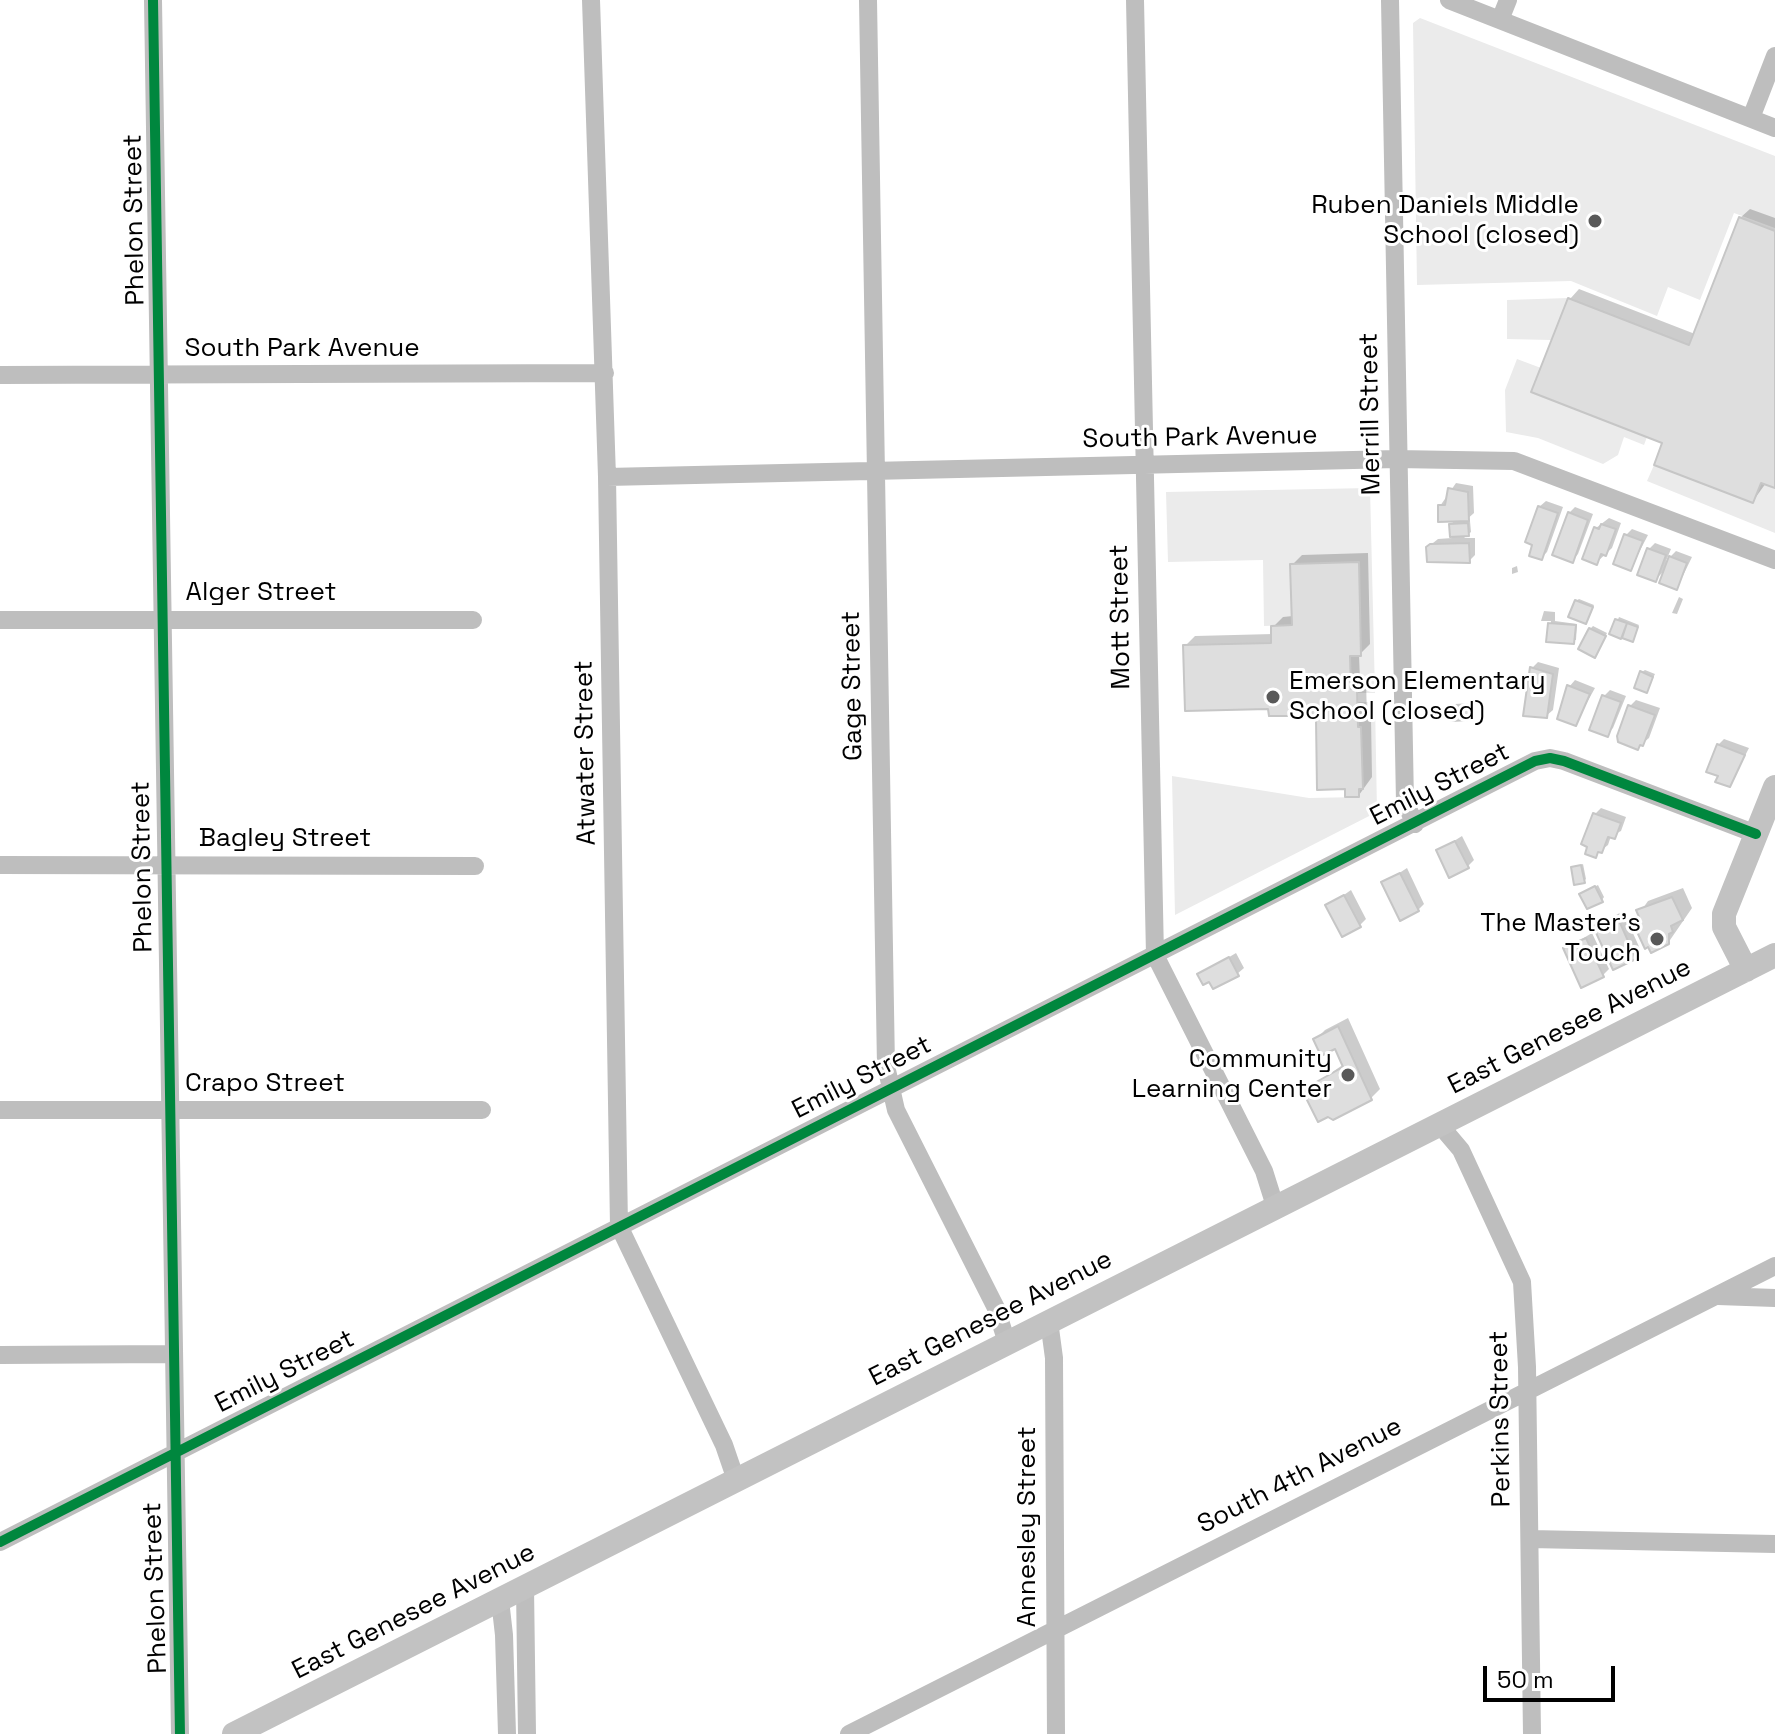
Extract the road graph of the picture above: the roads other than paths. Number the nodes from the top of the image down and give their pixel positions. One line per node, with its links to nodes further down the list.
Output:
1 (153, 0): 15 (street, Phelon Street)
2 (591, 0): 13 (street, Atwater Street)
3 (868, 0): 18 (street, Gage Street)
4 (1135, 0): 17 (street, Mott Street)
5 (1390, 0): 16 (street, Merrill Street)
6 (1449, 0): 8 (street)
7 (1508, 0): 9 (street)
8 (1481, 6): 9 (street)
9 (1500, 20): 11 (street)
10 (1775, 56): 11 (street)
11 (1751, 118): 12 (street)
12 (1775, 128)
13 (605, 373): 15 (street, South Park Avenue); 19 (street, Atwater Street)
14 (0, 375): 15 (street, South Park Avenue)
15 (159, 375): 21 (street, Phelon Street)
16 (1397, 459): 17 (street, South Park Avenue); 20 (street, South Park Avenue); 25 (street, Merrill Street)
17 (1145, 466): 18 (street, South Park Avenue); 30 (street, Mott Street)
18 (875, 471): 19 (street, South Park Avenue); 33 (street, Gage Street)
19 (607, 477): 39 (street, Atwater Street)
20 (1775, 560)
21 (162, 619): 22 (street, Alger Street); 23 (street, Alger Street); 27 (street, Phelon Street)
22 (0, 620)
23 (473, 620)
24 (1775, 787): 26 (main road)
25 (1415, 824): 26 (street, Emily Street); 30 (street, Emily Street)
26 (1756, 834): 32 (main road)
27 (165, 864): 28 (street, Bagley Street); 29 (street, Bagley Street); 34 (street, Phelon Street)
28 (0, 865)
29 (475, 866)
30 (1155, 955): 33 (street, Emily Street); 38 (street, Mott Street)
31 (1775, 955): 32 (main road, East Genesee Avenue)
32 (1746, 970): 37 (main road, East Genesee Avenue)
33 (889, 1090): 39 (street, Emily Street); 44 (street, Gage Street)
34 (169, 1109): 35 (street, Crapo Street); 36 (street, Crapo Street); 45 (street, Phelon Street)
35 (0, 1110)
36 (482, 1110)
37 (1439, 1124): 38 (main road, East Genesee Avenue); 47 (street, Perkins Street)
38 (1275, 1206): 43 (main road, East Genesee Avenue)
39 (619, 1226): 48 (street, Emily Street); 49 (street, Atwater Street)
40 (1775, 1266): 41 (street, South 4th Avenue)
41 (1714, 1296): 42 (street); 47 (street, South 4th Avenue)
42 (1775, 1298)
43 (1049, 1321): 44 (main road, East Genesee Avenue); 55 (street, Annesley Street)
44 (1007, 1343): 49 (main road, East Genesee Avenue)
45 (173, 1354): 46 (street); 48 (street, Phelon Street)
46 (0, 1355)
47 (1527, 1391): 50 (street, Perkins Street); 55 (street, South 4th Avenue)
48 (174, 1454): 51 (street, Emily Street); 56 (street, Phelon Street)
49 (736, 1480): 53 (main road, East Genesee Avenue)
50 (1530, 1539): 52 (street); 62 (street, Perkins Street)
51 (0, 1542)
52 (1775, 1544)
53 (525, 1587): 54 (main road, East Genesee Avenue); 59 (street)
54 (500, 1600): 57 (main road, East Genesee Avenue); 58 (street)
55 (1054, 1630): 60 (street, South 4th Avenue); 61 (street, Annesley Street)
56 (180, 1734)
57 (234, 1734)
58 (507, 1734)
59 (527, 1734)
60 (849, 1734)
61 (1056, 1734)
62 (1532, 1734)

